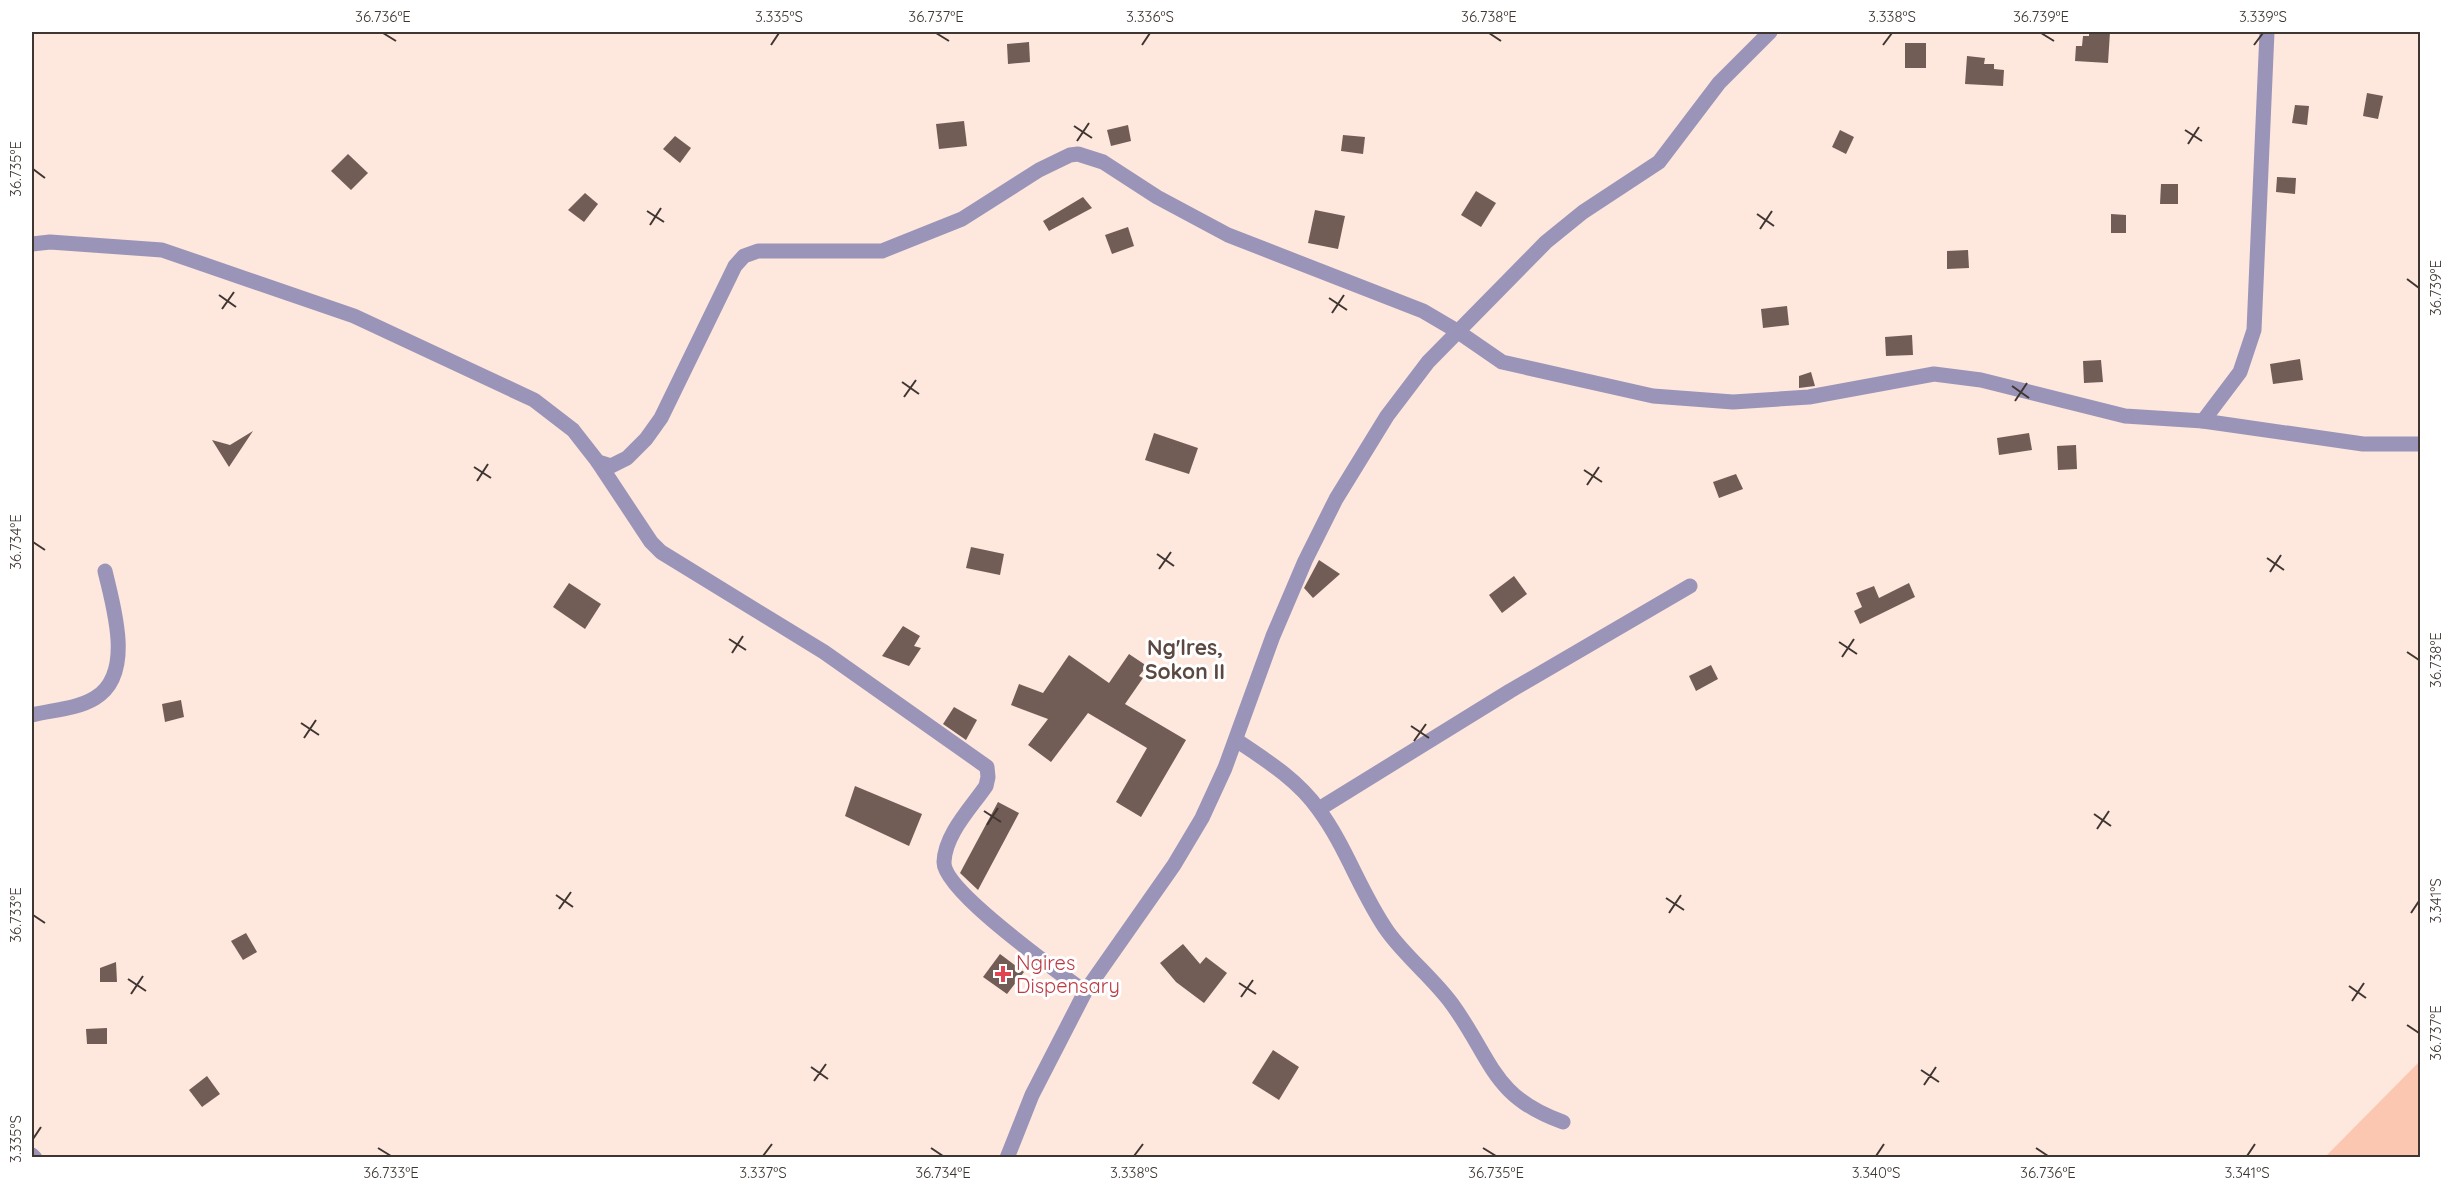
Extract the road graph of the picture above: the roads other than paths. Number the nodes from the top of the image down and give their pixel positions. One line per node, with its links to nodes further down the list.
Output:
1 (1770, 32): 4 (street)
2 (2267, 32): 5 (street)
3 (32, 244): 7 (street)
4 (1457, 331): 5 (street); 7 (street); 11 (street)
5 (2203, 420): 6 (street)
6 (2421, 444)
7 (598, 462): 13 (street)
8 (105, 571): 10 (street)
9 (1690, 586): 12 (street)
10 (32, 715)
11 (1236, 740): 12 (street); 13 (street)
12 (1319, 809): 14 (street)
13 (1084, 992): 15 (street)
14 (1563, 1122)
15 (1006, 1158)

